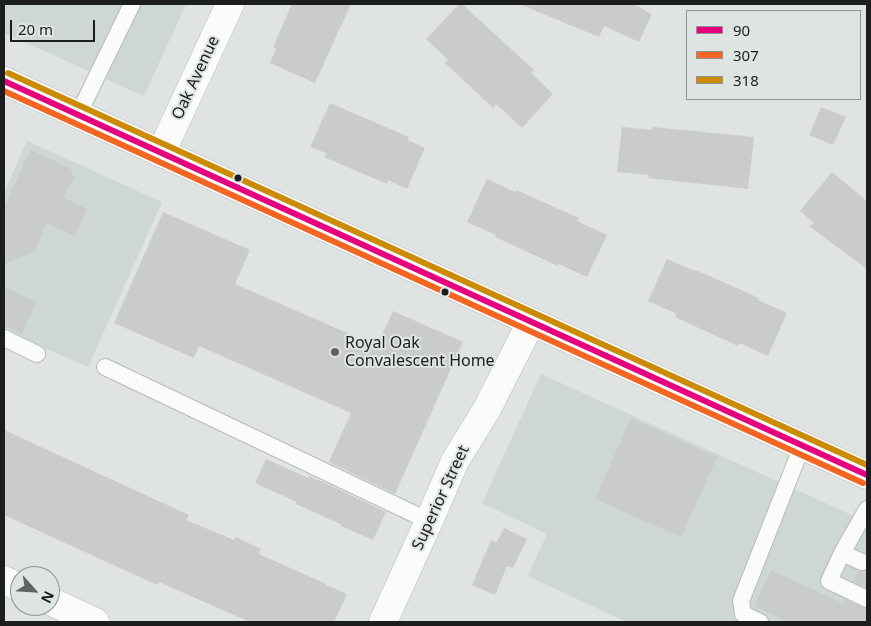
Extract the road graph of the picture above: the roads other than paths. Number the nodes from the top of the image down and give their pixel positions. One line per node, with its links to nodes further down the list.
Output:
1 (132, 4): 4 (lane)
2 (230, 4): 5 (main road, Oak Avenue)
3 (4, 82): 4 (main road)
4 (78, 115): 5 (main road)
5 (161, 153): 6 (main road)
6 (531, 322): 10 (main road); 13 (main road, Superior Street)
7 (4, 338): 8 (lane)
8 (37, 354)
9 (105, 367): 13 (lane)
10 (802, 446): 11 (main road); 20 (lane)
11 (867, 475)
12 (865, 516): 14 (lane)
13 (429, 521): 19 (main road, Superior Street)
14 (842, 553): 15 (lane); 16 (lane)
15 (862, 562)
16 (867, 600)
17 (60, 606): 18 (main road)
18 (95, 622)
19 (383, 622)
20 (760, 622)

